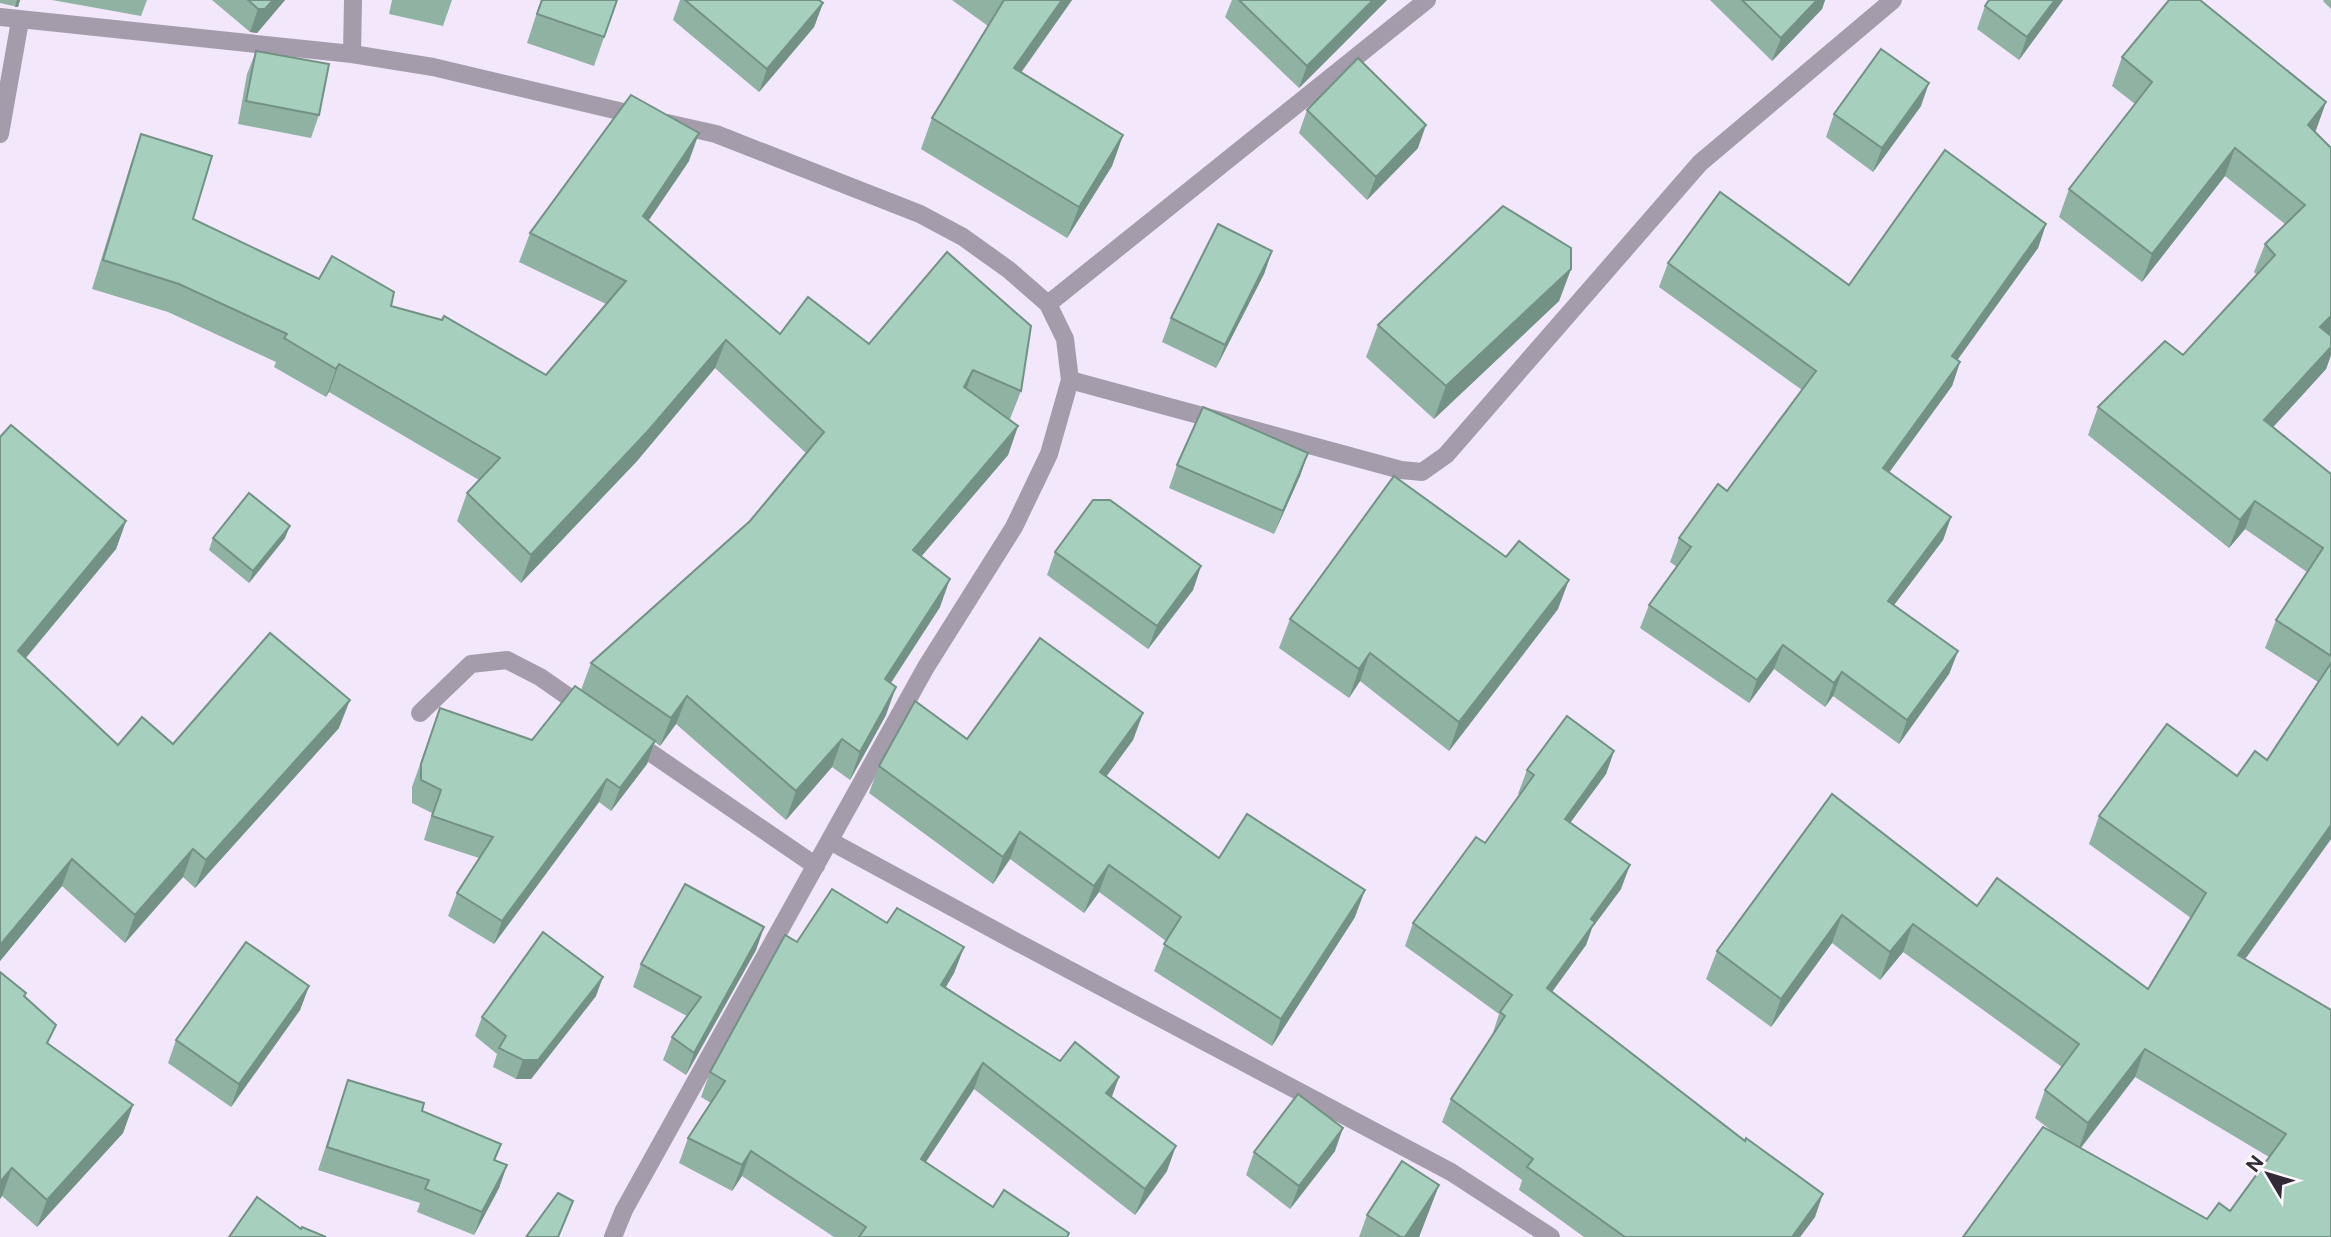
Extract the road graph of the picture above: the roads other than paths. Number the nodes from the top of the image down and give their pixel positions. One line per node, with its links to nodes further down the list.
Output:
1 (353, 0): 6 (street)
2 (1427, 0): 8 (street)
3 (1893, 0): 9 (street)
4 (0, 17): 5 (street)
5 (20, 20): 6 (street); 7 (street)
6 (352, 54): 8 (street)
7 (0, 134)
8 (1048, 304): 9 (street)
9 (1070, 380): 13 (street)
10 (419, 713): 11 (street)
11 (598, 717)
12 (621, 732): 14 (street)
13 (830, 841): 14 (street); 16 (street)
14 (816, 866): 15 (street)
15 (613, 1237)
16 (1551, 1237)

